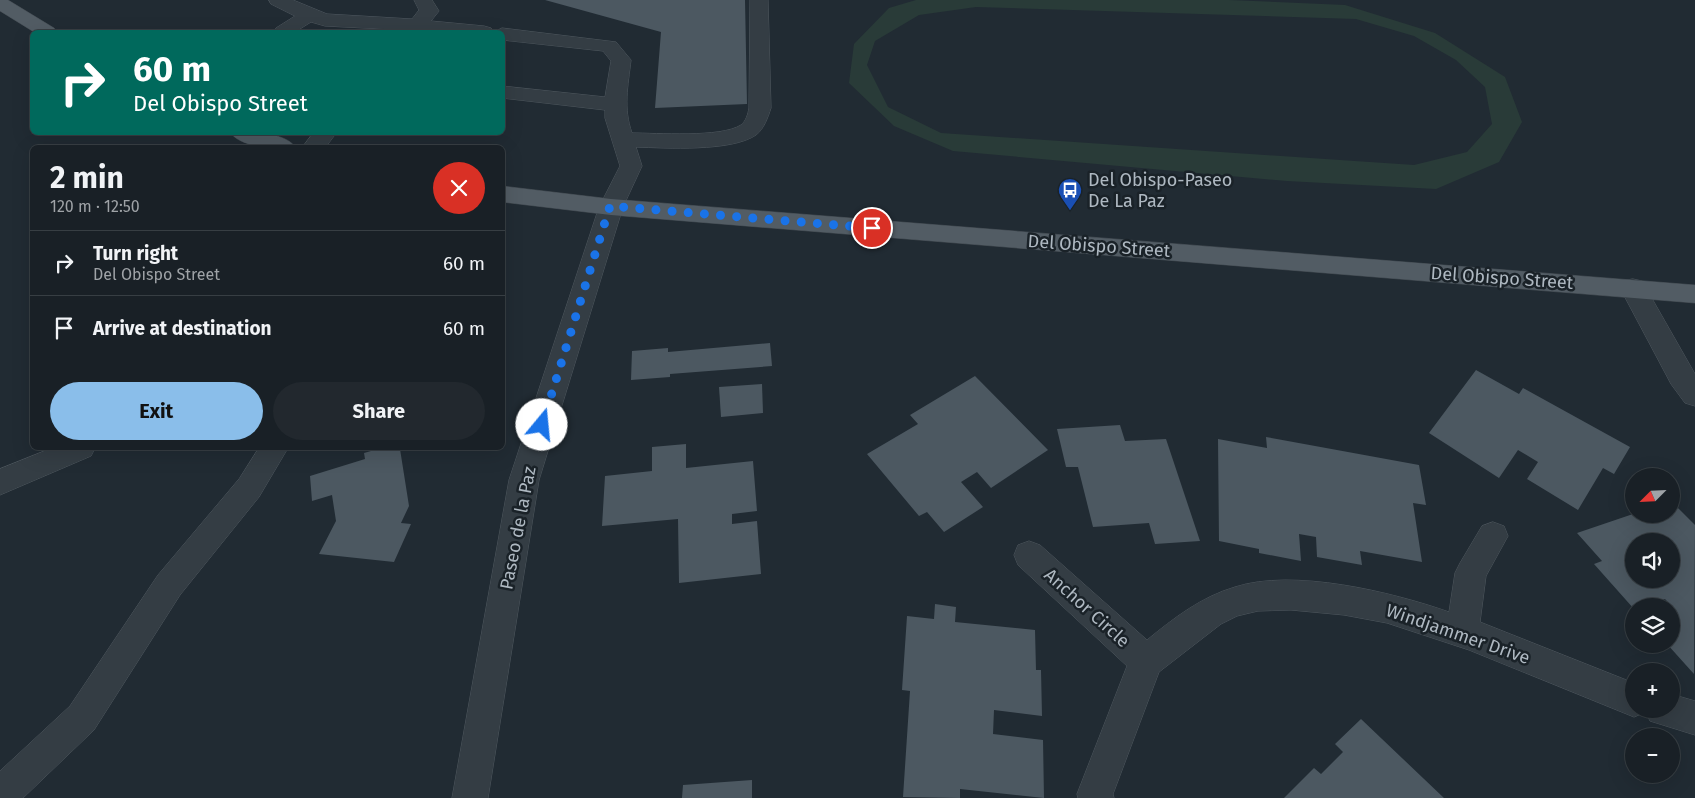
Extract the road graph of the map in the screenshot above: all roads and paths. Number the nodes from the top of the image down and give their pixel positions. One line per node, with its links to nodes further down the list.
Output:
1 (278, 0): 4 (street)
2 (759, 0): 14 (street)
3 (0, 3): 6 (main road)
4 (309, 15): 5 (street); 7 (street)
5 (420, 17): 8 (street)
6 (44, 30)
7 (286, 30)
8 (475, 30)
9 (505, 34): 11 (street)
10 (505, 92): 11 (street)
11 (615, 105): 14 (street, Paseo de la Paz)
12 (249, 135): 15 (main road)
13 (324, 135): 16 (street)
14 (623, 140): 18 (street, Paseo de la Paz)
15 (277, 145)
16 (315, 145)
17 (505, 194): 18 (main road, Del Obispo Street)
18 (610, 206): 19 (main road, Del Obispo Street); 33 (street, Paseo de la Paz)
19 (1633, 288): 20 (main road, Del Obispo Street); 21 (street)
20 (1695, 294)
21 (1695, 395)
22 (76, 450): 24 (street)
23 (273, 450): 32 (street)
24 (0, 482)
25 (1493, 536): 27 (street)
26 (1029, 555): 28 (street, Anchor Circle)
27 (1462, 631): 28 (street, Windjammer Drive); 29 (street, Windjammer Drive)
28 (1146, 661): 34 (street)
29 (1625, 696)
30 (1680, 714): 31 (street)
31 (1695, 718)
32 (0, 789)
33 (470, 798)
34 (1096, 798)

